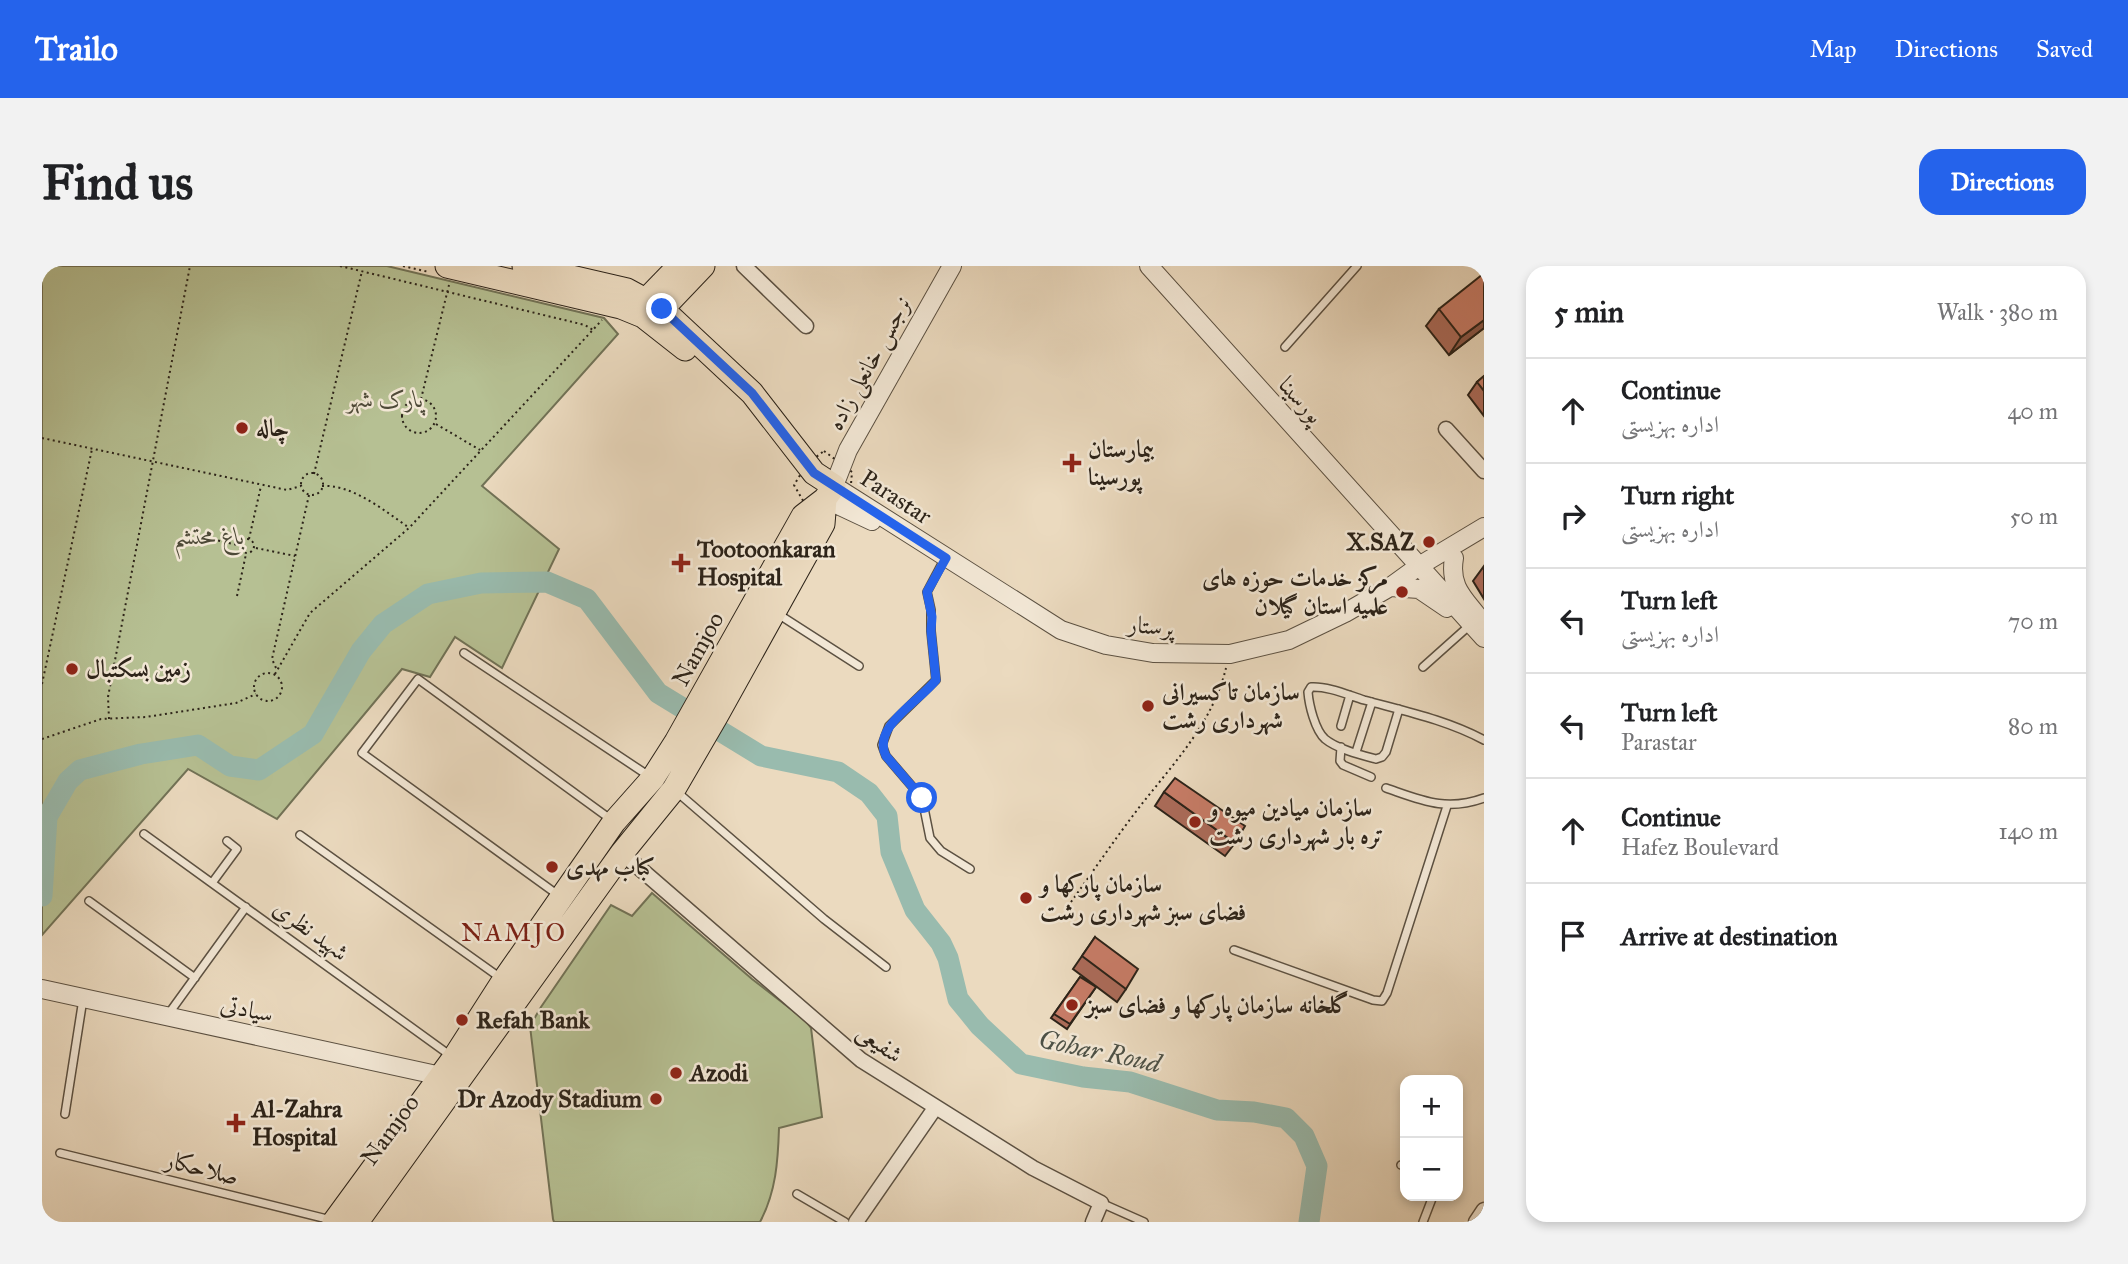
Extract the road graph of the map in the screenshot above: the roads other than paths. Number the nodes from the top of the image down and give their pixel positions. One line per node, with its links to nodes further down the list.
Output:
1 (524, 266): 9 (main road)
2 (679, 266): 9 (main road)
3 (703, 266): 9 (main road)
4 (744, 266): 10 (street)
5 (951, 266): 14 (street, نرجس خانعلی زاده)
6 (1149, 266): 19 (street, پورسینا)
7 (1357, 266): 11 (lane)
8 (449, 272): 9 (main road)
9 (651, 308): 14 (main road)
10 (806, 326)
11 (1284, 347)
12 (1446, 429): 13 (street)
13 (1484, 471)
14 (823, 499): 17 (street, Parastar); 21 (main road, Namjoo); 28 (main road, Namjoo)
15 (1484, 527): 19 (street)
16 (1484, 541): 18 (street, پرستار)
17 (939, 553): 20 (street, پرستار); 48 (lane)
18 (1454, 558): 19 (street, پرستار); 23 (street)
19 (1423, 570): 20 (street, پرستار); 22 (street, پورسینا)
20 (1390, 587): 22 (street)
21 (775, 612): 25 (lane); 31 (main road, Namjoo)
22 (1470, 625): 23 (street); 26 (lane)
23 (1484, 638)
24 (464, 653): 38 (lane)
25 (859, 666)
26 (1423, 667)
27 (1350, 695): 29 (lane); 32 (lane); 35 (lane)
28 (698, 702): 31 (main road); 34 (main road, Namjoo)
29 (1372, 702): 30 (lane); 36 (lane)
30 (1399, 709): 33 (lane); 36 (lane)
31 (718, 715): 34 (main road, Namjoo)
32 (1341, 726)
33 (1484, 740)
34 (686, 747): 38 (main road, Namjoo); 40 (main road, Namjoo)
35 (1341, 747): 36 (lane); 37 (lane)
36 (1356, 752)
37 (1371, 776)
38 (653, 778): 43 (main road, Namjoo)
39 (1385, 788): 42 (lane)
40 (674, 789): 47 (main road, Namjoo); 54 (lane)
41 (1484, 798): 42 (lane)
42 (1447, 806): 53 (lane)
43 (614, 822): 50 (main road, Namjoo); 50 (lane)
44 (144, 834): 49 (lane, شهید نظری)
45 (300, 835): 56 (lane)
46 (227, 841): 49 (lane)
47 (622, 853): 61 (street, شفیعی); 64 (main road, Namjoo)
48 (970, 869)
49 (212, 883): 52 (lane, شهید نظری)
50 (562, 897): 56 (main road, Namjoo)
51 (89, 901): 55 (lane)
52 (246, 907): 55 (lane); 60 (lane, شهید نظری)
53 (1234, 950)
54 (886, 967)
55 (195, 978): 59 (lane)
56 (504, 980): 60 (main road, Namjoo)
57 (42, 989): 58 (street, سیادتی)
58 (83, 998): 59 (street, سیادتی); 62 (lane)
59 (166, 1016): 60 (street, سیادتی)
60 (448, 1067): 64 (main road, Namjoo)
61 (935, 1108): 67 (street, شفیعی); 71 (street)
62 (65, 1114)
63 (60, 1153): 69 (lane, صلاحکار)
64 (387, 1165): 69 (main road, Namjoo)
65 (797, 1194): 70 (lane)
66 (1431, 1201): 74 (lane)
67 (1101, 1203): 72 (street); 73 (lane, شفیعی)
68 (1484, 1210): 75 (street)
69 (342, 1222)
70 (845, 1222)
71 (856, 1222)
72 (1093, 1222)
73 (1144, 1222)
74 (1423, 1222)
75 (1476, 1222)

